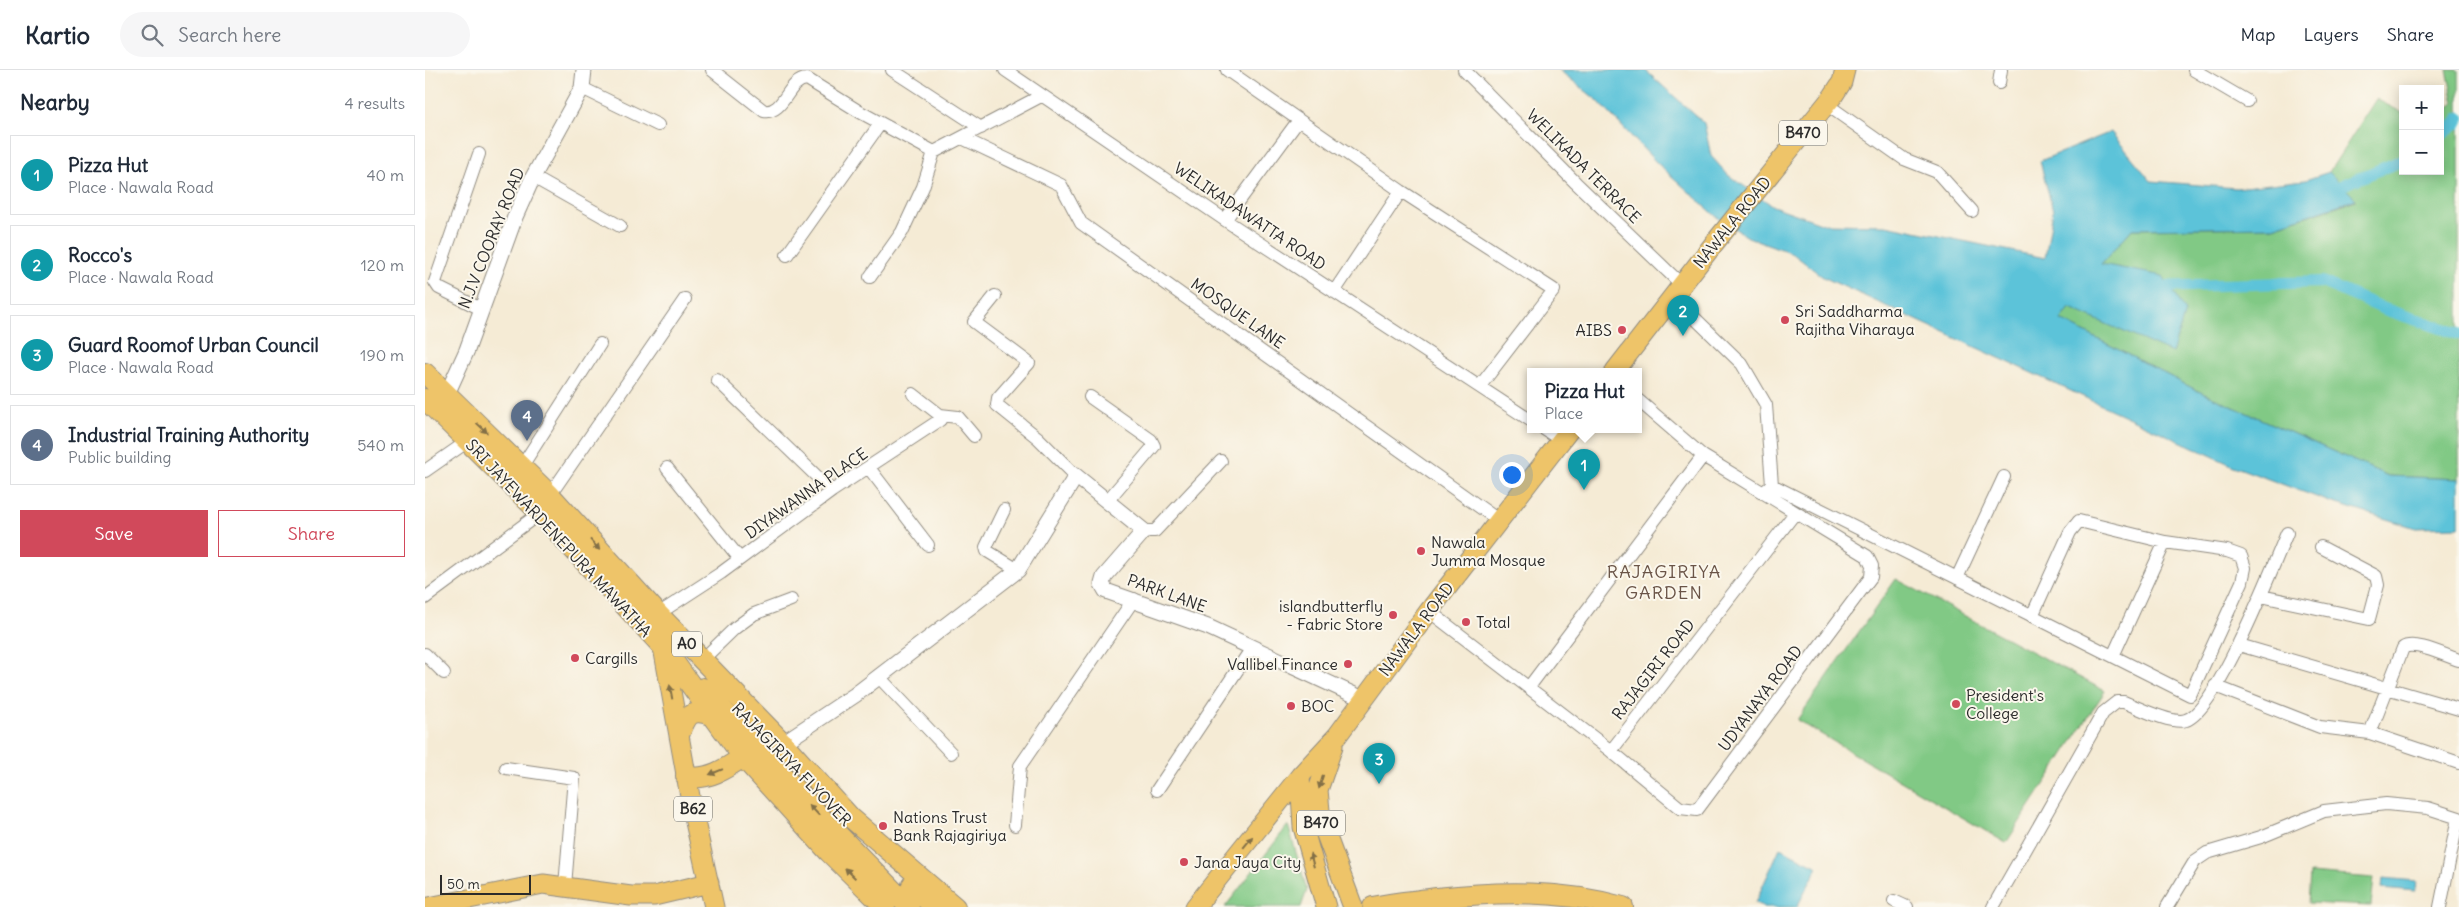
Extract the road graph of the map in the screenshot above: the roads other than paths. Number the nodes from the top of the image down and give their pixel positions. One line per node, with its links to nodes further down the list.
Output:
1 (584, 70): 9 (street, N.J.V COORAY ROAD)
2 (712, 70): 14 (street)
3 (892, 70): 16 (street)
4 (1005, 70): 10 (street, WELIKADAWATTA ROAD)
5 (1227, 70): 13 (street)
6 (1464, 70): 27 (street, WELIKADA TERRACE)
7 (1845, 70): 12 (main road, NAWALA ROAD / B470)
8 (2194, 70): 11 (street)
9 (582, 88): 15 (street); 20 (street, N.J.V COORAY ROAD)
10 (1041, 96): 16 (street); 23 (street, WELIKADAWATTA ROAD)
11 (2247, 101)
12 (1826, 104): 22 (street); 27 (main road, NAWALA ROAD / B470)
13 (1298, 121): 21 (street); 23 (street)
14 (881, 124): 18 (street); 25 (street)
15 (658, 125)
16 (981, 128): 17 (street)
17 (962, 138): 18 (street); 62 (street, MOSQUE LANE)
18 (933, 152): 26 (street)
19 (479, 154): 31 (street)
20 (533, 177): 24 (street); 31 (street, N.J.V COORAY ROAD)
21 (1401, 192): 28 (street); 36 (street)
22 (1972, 211)
23 (1225, 220): 28 (street, WELIKADAWATTA ROAD)
24 (619, 226)
25 (787, 256)
26 (870, 277)
27 (1677, 291): 33 (main road, NAWALA ROAD / B470); 55 (street, WELIKADA TERRACE)
28 (1334, 292): 36 (street, WELIKADAWATTA ROAD)
29 (995, 296): 53 (street)
30 (685, 299): 57 (street)
31 (481, 309): 37 (street, N.J.V COORAY ROAD)
32 (600, 344): 49 (street)
33 (1617, 368)
34 (425, 373): 37 (highway, SRI JAYEWARDENEPURA MAWATHA / A0)
35 (717, 380): 56 (street)
36 (1480, 386): 43 (street, WELIKADAWATTA ROAD)
37 (447, 394): 49 (highway, SRI JAYEWARDENEPURA MAWATHA / A0, one-way to 49)
38 (913, 394): 42 (street)
39 (1090, 397): 58 (street)
40 (425, 399): 46 (highway, SRI JAYEWARDENEPURA MAWATHA / A0)
41 (1642, 403): 47 (street, UDYANAYA ROAD)
42 (940, 415): 45 (street); 51 (street, DIYAWANNA PLACE)
43 (1527, 418)
44 (1566, 435): 62 (main road, NAWALA ROAD / B470)
45 (974, 436)
46 (468, 441): 52 (street); 60 (highway, SRI JAYEWARDENEPURA MAWATHA / A0)
47 (1703, 456): 55 (street, UDYANAYA ROAD); 88 (street)
48 (1221, 462): 63 (street)
49 (522, 466): 57 (highway, SRI JAYEWARDENEPURA MAWATHA / A0)
50 (667, 468): 68 (street)
51 (869, 468): 56 (street, DIYAWANNA PLACE); 66 (street)
52 (425, 472)
53 (1077, 476): 58 (street); 69 (street)
54 (2004, 477): 70 (street)
55 (1768, 489): 61 (street, UDYANAYA ROAD); 70 (street)
56 (832, 492): 68 (street, DIYAWANNA PLACE)
57 (550, 495): 76 (highway, SRI JAYEWARDENEPURA MAWATHA / A0, one-way to 76)
58 (1108, 500): 63 (street)
59 (1004, 510): 69 (street)
60 (540, 512): 72 (street); 79 (highway, SRI JAYEWARDENEPURA MAWATHA / A0)
61 (1795, 513): 97 (street, RAJAGIRI ROAD); 97 (street, UDYANAYA ROAD)
62 (1498, 520): 75 (main road, NAWALA ROAD / B470)
63 (1144, 531): 73 (street, PARK LANE)
64 (2287, 533): 71 (street)
65 (2165, 542): 77 (street); 82 (street); 82 (street)
66 (928, 546)
67 (2321, 547): 71 (street)
68 (740, 559): 76 (street, DIYAWANNA PLACE)
69 (1018, 570): 86 (street)
70 (1957, 578): 77 (street)
71 (2261, 596): 78 (street)
72 (425, 598)
73 (1134, 599): 80 (street, PARK LANE); 106 (street)
74 (791, 600): 83 (street)
75 (1429, 611): 88 (street, UDYANAYA ROAD); 90 (main road, NAWALA ROAD / B470)
76 (658, 614): 83 (highway, SRI JAYEWARDENEPURA MAWATHA / A0); 115 (highway, RAJAGIRIYA FLYOVER)
77 (2032, 616): 82 (street)
78 (2239, 645): 87 (street); 89 (street)
79 (663, 647): 92 (highway, SRI JAYEWARDENEPURA MAWATHA / A0); 94 (main road, B62, one-way to 79); 114 (highway, RAJAGIRIYA FLYOVER, one-way to 79)
80 (1252, 648): 90 (street, PARK LANE); 104 (street)
81 (425, 654): 85 (street)
82 (2113, 656)
83 (702, 660): 96 (highway, SRI JAYEWARDENEPURA MAWATHA / A0)
84 (2459, 660): 89 (street)
85 (444, 673)
86 (877, 676): 96 (street); 98 (street)
87 (2215, 686): 93 (street); 124 (street)
88 (1529, 687): 97 (street, UDYANAYA ROAD)
89 (2387, 689): 91 (street); 93 (street)
90 (1363, 698): 95 (main road, NAWALA ROAD / B470)
91 (2459, 709)
92 (710, 715): 94 (main road); 99 (highway, SRI JAYEWARDENEPURA MAWATHA / A0)
93 (2370, 733): 100 (street)
94 (679, 736): 102 (main road, B62)
95 (1337, 736): 103 (main road, NAWALA ROAD / B470); 119 (main road, NAWALA ROAD / B470, one-way to 119)
96 (783, 743): 116 (highway, SRI JAYEWARDENEPURA MAWATHA / A0)
97 (1611, 750)
98 (951, 753)
99 (743, 757): 102 (highway, one-way to 102); 113 (highway, SRI JAYEWARDENEPURA MAWATHA / A0, one-way to 99)
100 (2459, 763)
101 (506, 768): 108 (street)
102 (687, 776): 107 (main road, B62)
103 (1300, 776): 117 (main road, NAWALA ROAD / B470, one-way to 103); 118 (main road, B470, one-way to 103)
104 (1157, 790)
105 (2458, 818): 125 (street); 126 (street)
106 (1015, 825)
107 (709, 883): 108 (main road); 112 (main road, B62)
108 (565, 886): 111 (main road)
109 (1490, 892): 120 (highway); 121 (highway); 122 (highway)
110 (1894, 900): 123 (street)
111 (429, 907)
112 (714, 907)
113 (885, 907)
114 (909, 907)
115 (934, 907)
116 (955, 907)
117 (1195, 907)
118 (1326, 907)
119 (1353, 907)
120 (1373, 907)
121 (1441, 907)
122 (1623, 907)
123 (1907, 907)
124 (1993, 907)
125 (2167, 907)
126 (2440, 907)

